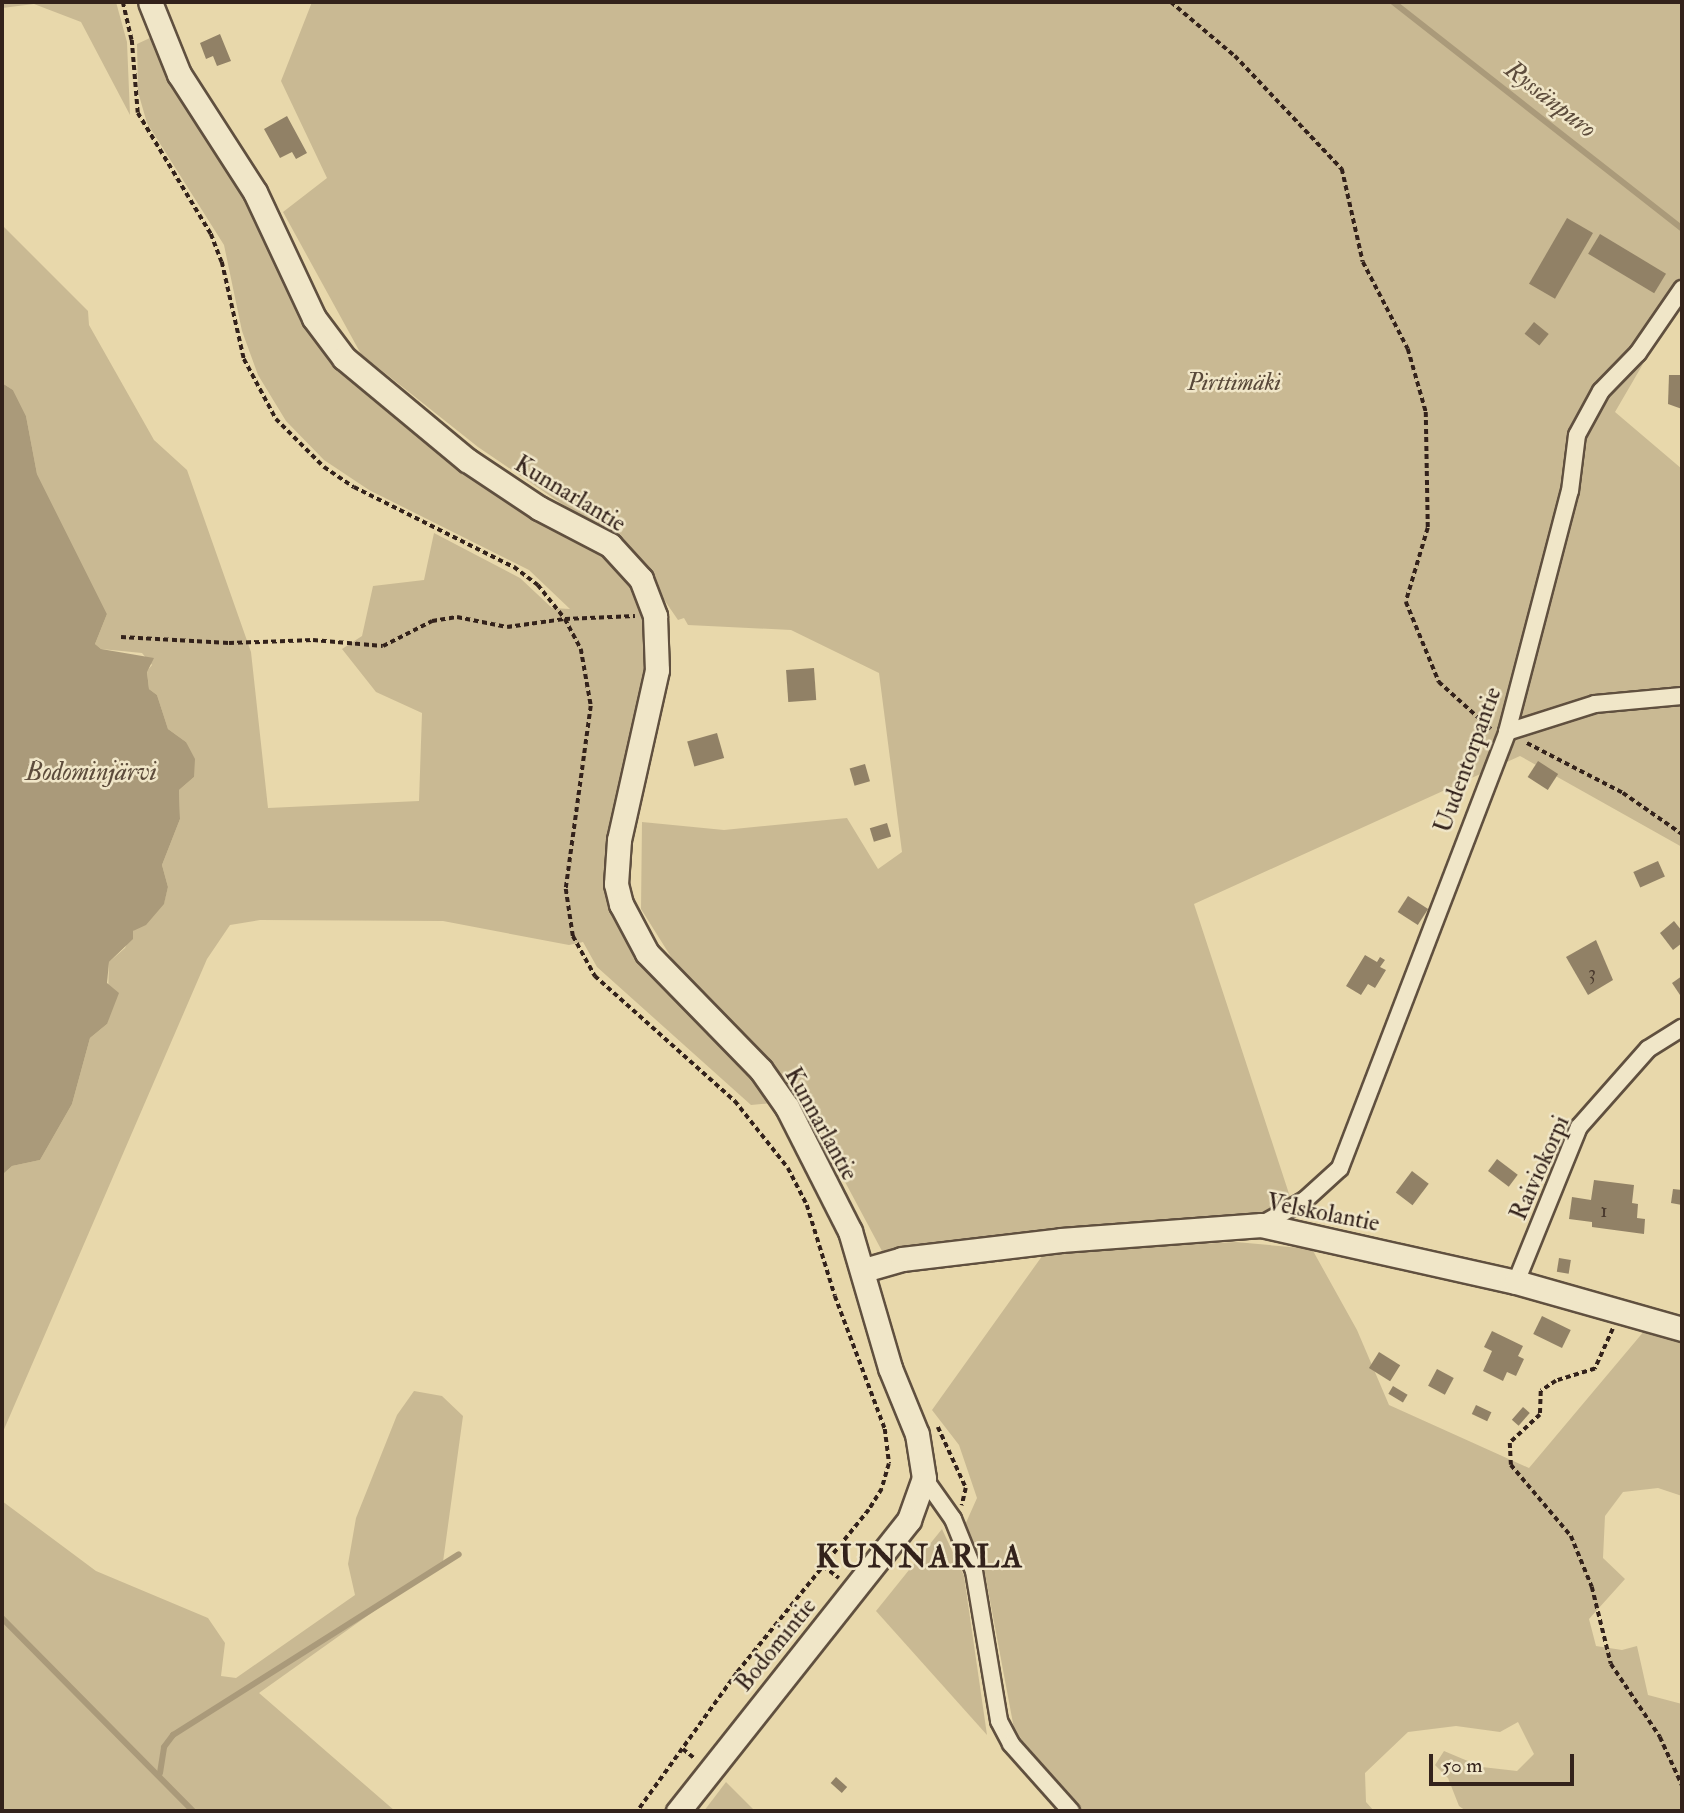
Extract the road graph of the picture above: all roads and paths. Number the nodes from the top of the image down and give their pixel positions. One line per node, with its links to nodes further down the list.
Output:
1 (123, 2): 6 (path)
2 (150, 2): 5 (main road, Kunnarlantie)
3 (1171, 2): 9 (path)
4 (1682, 289): 9 (street, Uudentorpantie)
5 (655, 616): 6 (path); 13 (main road, Kunnarlantie)
6 (565, 619): 7 (path); 21 (path)
7 (121, 636)
8 (1682, 695): 9 (street)
9 (1507, 732): 10 (path); 12 (street, Uudentorpantie)
10 (1682, 834)
11 (1682, 1028): 14 (street, Raiviokorpi)
12 (1261, 1225): 13 (main road, Velskolantie); 14 (main road, Velskolantie)
13 (863, 1270): 18 (main road, Bodomintie)
14 (1517, 1282): 15 (main road, Velskolantie)
15 (1616, 1310): 16 (main road, Velskolantie); 20 (path)
16 (1682, 1329)
17 (937, 1426): 19 (path)
18 (923, 1478): 19 (street); 22 (main road, Bodomintie)
19 (953, 1519): 23 (street)
20 (1682, 1785)
21 (638, 1811)
22 (678, 1811)
23 (1071, 1811)

